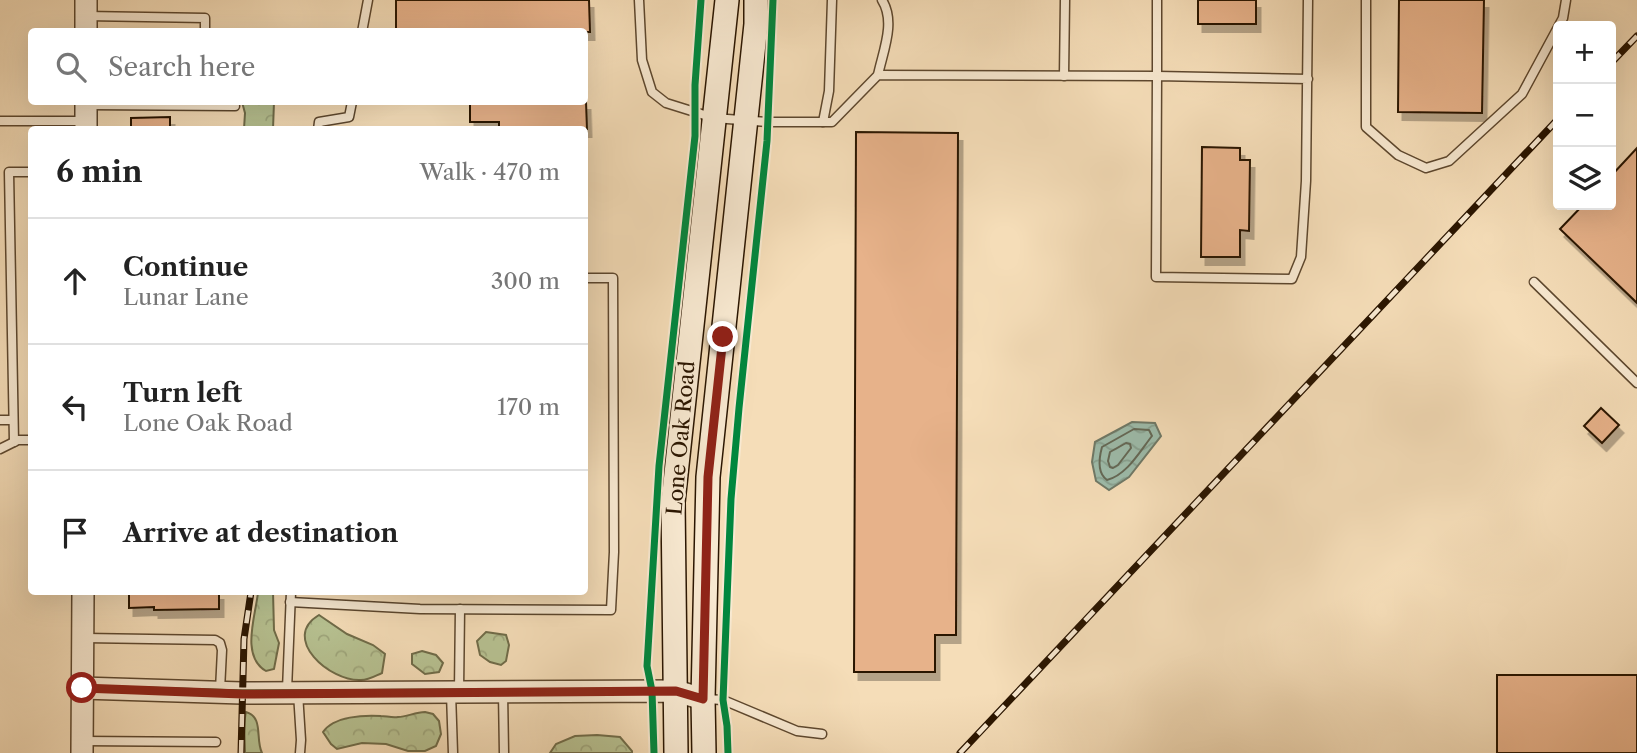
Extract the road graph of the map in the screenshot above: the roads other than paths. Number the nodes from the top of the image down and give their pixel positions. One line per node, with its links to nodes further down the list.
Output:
1 (368, 0): 14 (lane)
2 (639, 0): 22 (lane)
3 (727, 0): 22 (main road, Lone Oak Road)
4 (756, 0): 24 (main road, Lone Oak Road)
5 (832, 0): 25 (lane)
6 (882, 0): 15 (lane)
7 (1065, 0): 16 (lane)
8 (1157, 0): 17 (lane)
9 (1308, 0): 18 (lane)
10 (1366, 0): 11 (lane)
11 (1566, 0)
12 (86, 16): 13 (lane)
13 (205, 28)
14 (363, 28)
15 (878, 75): 16 (lane); 25 (lane)
16 (1064, 76): 17 (lane)
17 (1157, 76): 18 (lane); 18 (lane)
18 (1308, 79)
19 (351, 105): 26 (lane)
20 (235, 106): 21 (lane)
21 (86, 114): 23 (lane)
22 (714, 118): 24 (lane); 42 (main road, Lone Oak Road)
23 (0, 121)
24 (745, 121): 25 (lane); 47 (main road, Lone Oak Road)
25 (823, 122)
26 (318, 126)
27 (28, 172): 32 (lane)
28 (588, 278): 39 (lane)
29 (1534, 282): 30 (lane)
30 (1637, 383)
31 (0, 420): 32 (lane)
32 (13, 420): 34 (lane)
33 (28, 440): 34 (lane)
34 (14, 442): 35 (lane)
35 (0, 449)
36 (83, 595): 40 (street)
37 (291, 595): 38 (lane)
38 (290, 602): 39 (lane); 46 (lane)
39 (460, 609): 43 (lane)
40 (82, 638): 41 (street); 45 (lane)
41 (82, 688): 45 (street); 50 (street)
42 (676, 691): 44 (street); 47 (street); 54 (main road, Lone Oak Road)
43 (455, 692): 44 (street); 46 (street); 52 (lane)
44 (503, 692): 53 (lane)
45 (220, 693): 46 (street)
46 (292, 693): 51 (lane)
47 (703, 699): 48 (lane); 55 (main road, Lone Oak Road)
48 (822, 734)
49 (216, 742): 50 (lane)
50 (82, 747)
51 (299, 753)
52 (453, 753)
53 (504, 753)
54 (676, 753)
55 (704, 753)

